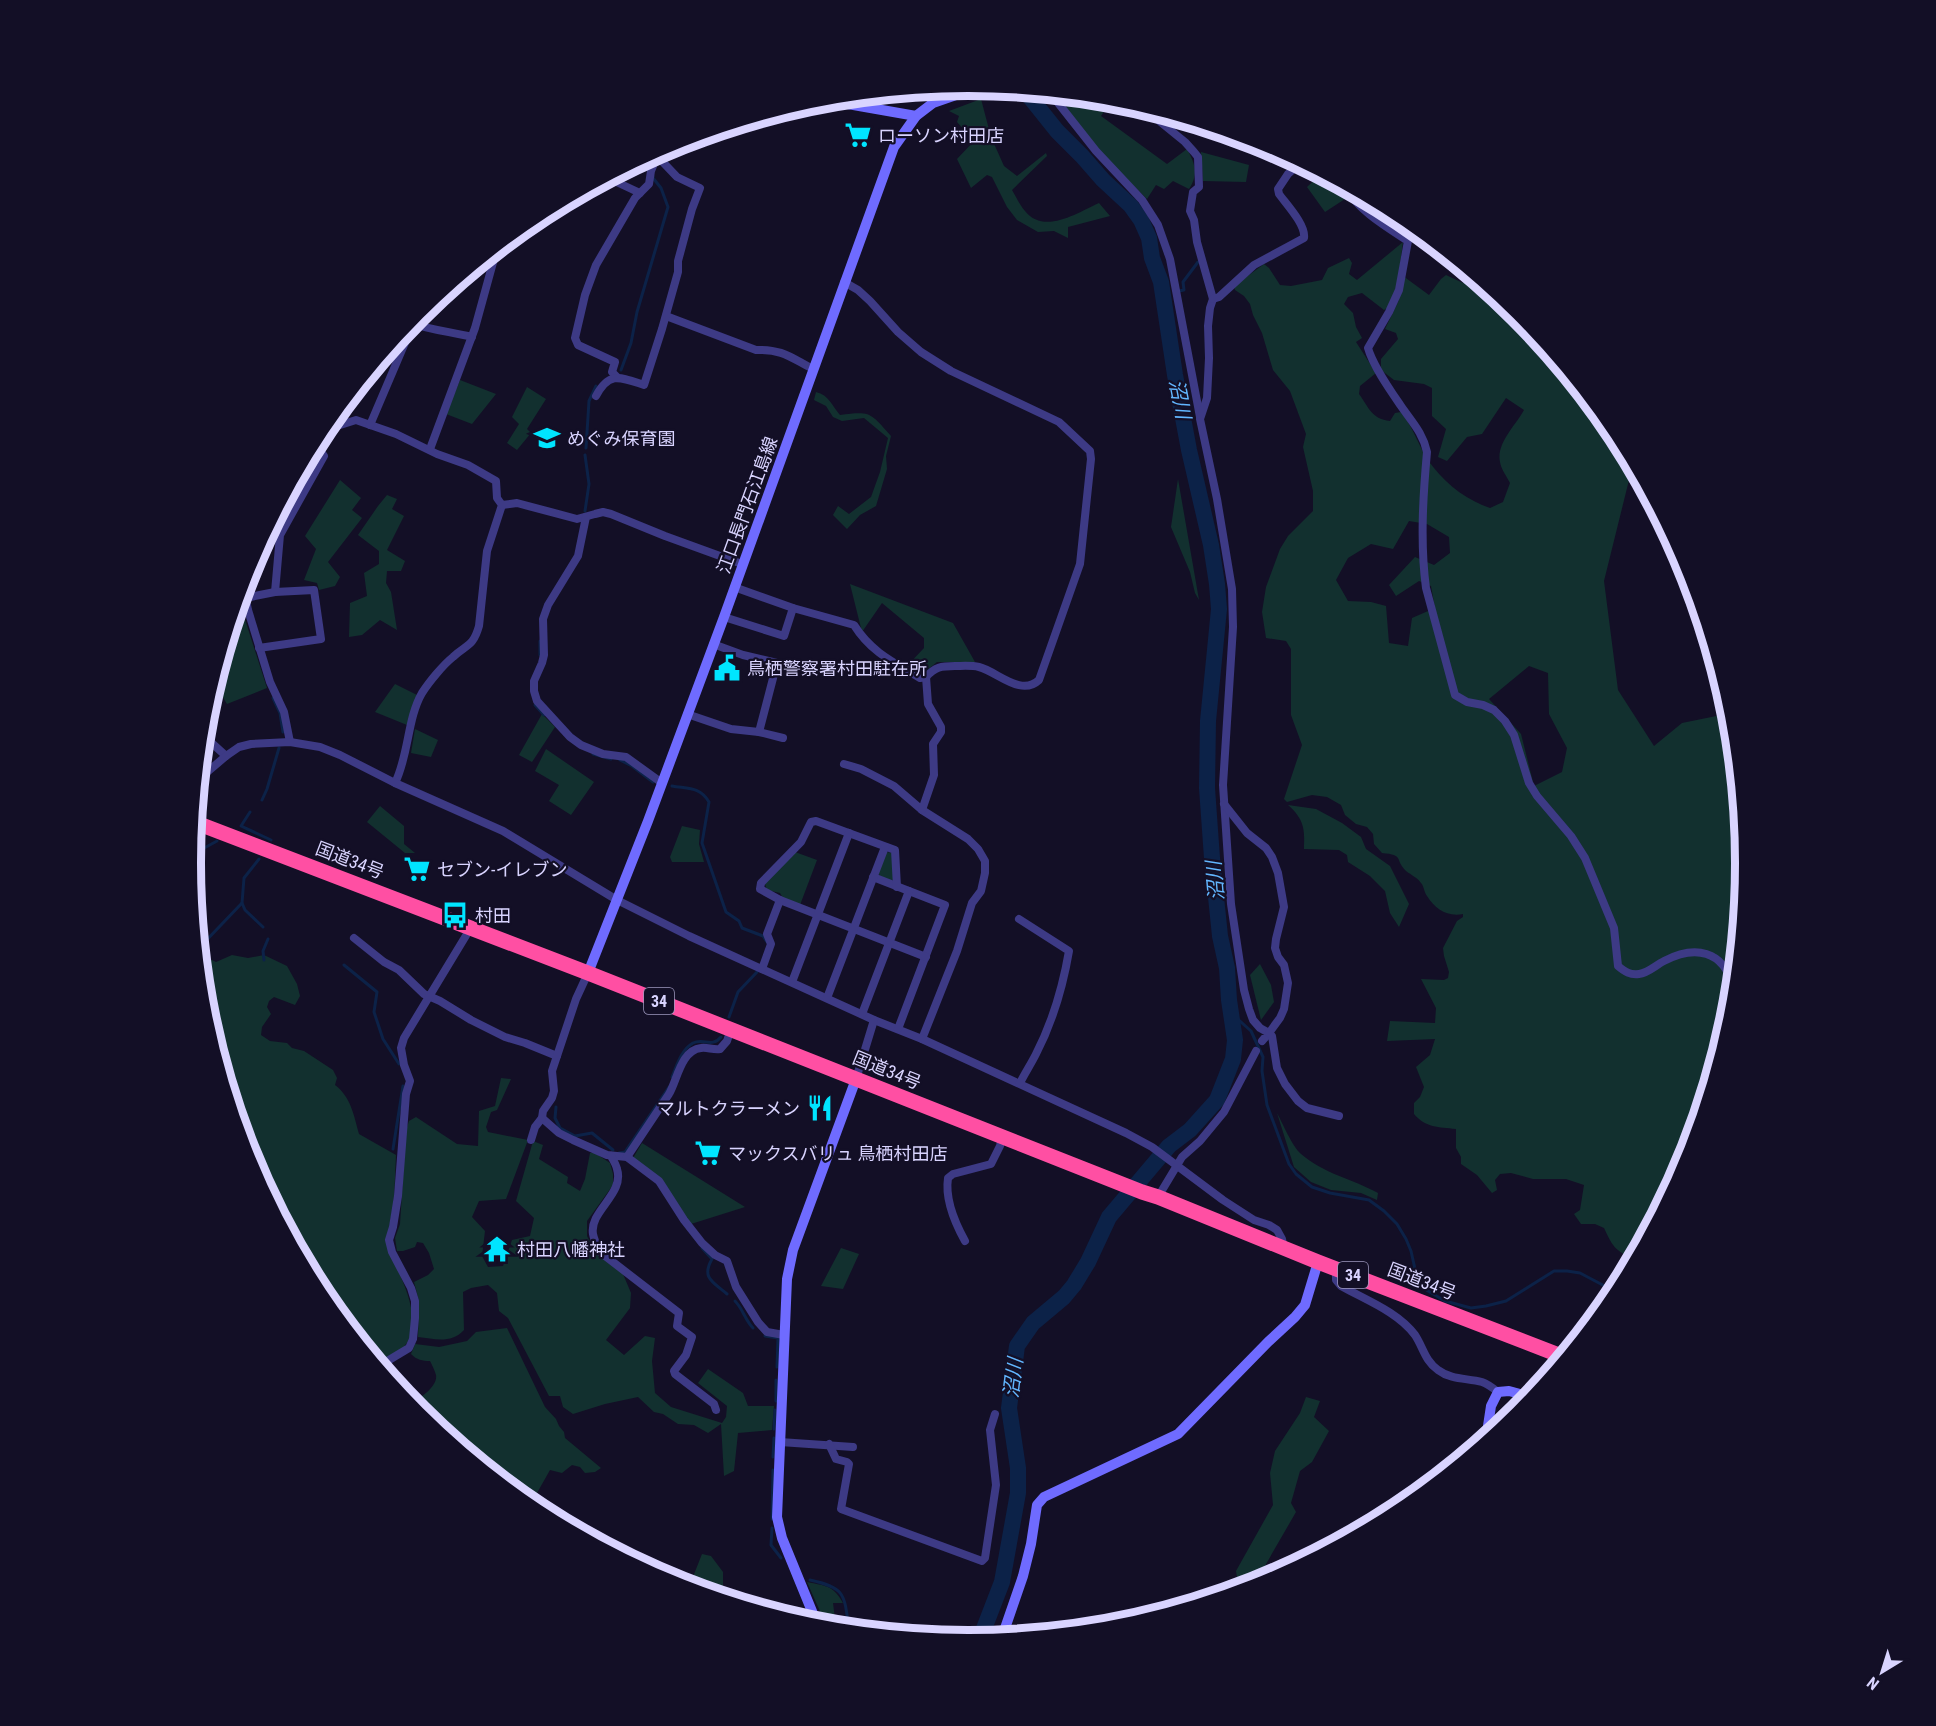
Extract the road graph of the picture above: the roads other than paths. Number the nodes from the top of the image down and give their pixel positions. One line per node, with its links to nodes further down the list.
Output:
1 (932, 97): 4 (street)
2 (951, 97): 4 (street, 江口長門石江島線)
3 (1057, 102): 24 (street)
4 (933, 103): 6 (street, 江口長門石江島線)
5 (854, 105): 6 (street)
6 (916, 116): 15 (street, 江口長門石江島線)
7 (1155, 119): 16 (street)
8 (662, 159): 17 (street)
9 (654, 163): 12 (street)
10 (1294, 169): 16 (street)
11 (616, 182): 12 (street)
12 (639, 193): 22 (street)
13 (1355, 201): 69 (street)
14 (494, 260): 19 (street)
15 (844, 282): 21 (street, 江口長門石江島線); 40 (street)
16 (1213, 299): 24 (street)
17 (666, 316): 21 (street); 22 (street)
18 (421, 326): 19 (street)
19 (472, 337): 27 (street)
20 (403, 345): 25 (street)
21 (813, 369): 31 (street, 江口長門石江島線)
22 (617, 377): 23 (street)
23 (596, 396)
24 (1200, 419): 51 (street)
25 (370, 425): 26 (street); 27 (street)
26 (338, 426)
27 (430, 449): 29 (street)
28 (320, 452): 33 (street)
29 (502, 505): 30 (street); 49 (street)
30 (586, 517): 31 (street); 50 (street)
31 (742, 564): 32 (street, 江口長門石江島線)
32 (734, 587): 36 (street); 37 (street, 江口長門石江島線)
33 (275, 592): 34 (street); 39 (street)
34 (249, 597)
35 (247, 603): 39 (street)
36 (793, 608): 37 (street); 40 (street)
37 (724, 617): 38 (street, 江口長門石江島線)
38 (713, 644): 41 (street, 江口長門石江島線); 42 (street)
39 (259, 648): 44 (street)
40 (926, 677): 52 (street)
41 (687, 714): 42 (street); 50 (street, 江口長門石江島線)
42 (759, 732): 43 (street)
43 (783, 738)
44 (290, 742): 46 (street); 49 (street)
45 (211, 743): 46 (street)
46 (226, 756): 48 (street)
47 (844, 764): 52 (street)
48 (207, 772)
49 (395, 783): 59 (street)
50 (662, 783): 59 (street, 江口長門石江島線)
51 (1224, 804): 78 (street); 78 (street)
52 (922, 810): 79 (street)
53 (203, 825): 63 (highway, 国道34号 / 34)
54 (849, 833): 55 (street); 60 (street); 61 (street)
55 (885, 847): 56 (street); 57 (street)
56 (873, 877): 57 (street); 64 (street)
57 (897, 887): 58 (street)
58 (909, 891): 66 (street); 67 (street)
59 (617, 900): 68 (street); 70 (street, 江口長門石江島線)
60 (780, 900): 61 (street); 68 (street)
61 (818, 915): 64 (street); 71 (street)
62 (1019, 919): 84 (street)
63 (470, 928): 70 (highway, 国道34号 / 34); 72 (street)
64 (853, 929): 66 (street); 73 (street)
65 (354, 938): 72 (street)
66 (890, 943): 67 (street); 74 (street)
67 (926, 957): 77 (street)
68 (762, 969): 71 (street)
69 (1727, 970)
70 (588, 973): 76 (highway, 国道34号 / 34); 82 (street)
71 (792, 982): 73 (street)
72 (429, 997): 82 (street); 99 (street)
73 (827, 998): 74 (street)
74 (862, 1014): 75 (street)
75 (874, 1020): 77 (street); 83 (street)
76 (730, 1029): 83 (highway, 国道34号 / 34); 90 (street)
77 (898, 1029): 79 (street)
78 (1269, 1033): 80 (street); 85 (street)
79 (922, 1039): 84 (street)
80 (1262, 1041)
81 (1256, 1051): 91 (street)
82 (557, 1056): 86 (street)
83 (856, 1079): 87 (highway, 国道34号 / 34); 97 (street)
84 (1020, 1083): 91 (street)
85 (1339, 1116)
86 (542, 1118): 88 (street); 89 (street)
87 (1002, 1137): 92 (highway, 国道34号 / 34); 93 (street)
88 (531, 1140)
89 (611, 1156): 90 (street); 102 (street)
90 (627, 1158): 97 (street)
91 (1176, 1166): 92 (street); 94 (street)
92 (1158, 1197): 94 (highway, 国道34号 / 34)
93 (965, 1241)
94 (1284, 1248): 95 (highway, 国道34号 / 34)
95 (1318, 1262): 96 (highway, 国道34号 / 34); 109 (street)
96 (1336, 1269): 98 (highway, 国道34号 / 34); 100 (street)
97 (784, 1335): 105 (street)
98 (1557, 1354)
99 (386, 1362)
100 (1498, 1392): 101 (street); 104 (street)
101 (1521, 1394)
102 (716, 1410)
103 (995, 1414): 106 (street)
104 (1488, 1426)
105 (780, 1442): 106 (street); 108 (street)
106 (829, 1444): 107 (street)
107 (853, 1447)
108 (813, 1614)
109 (1005, 1629)

